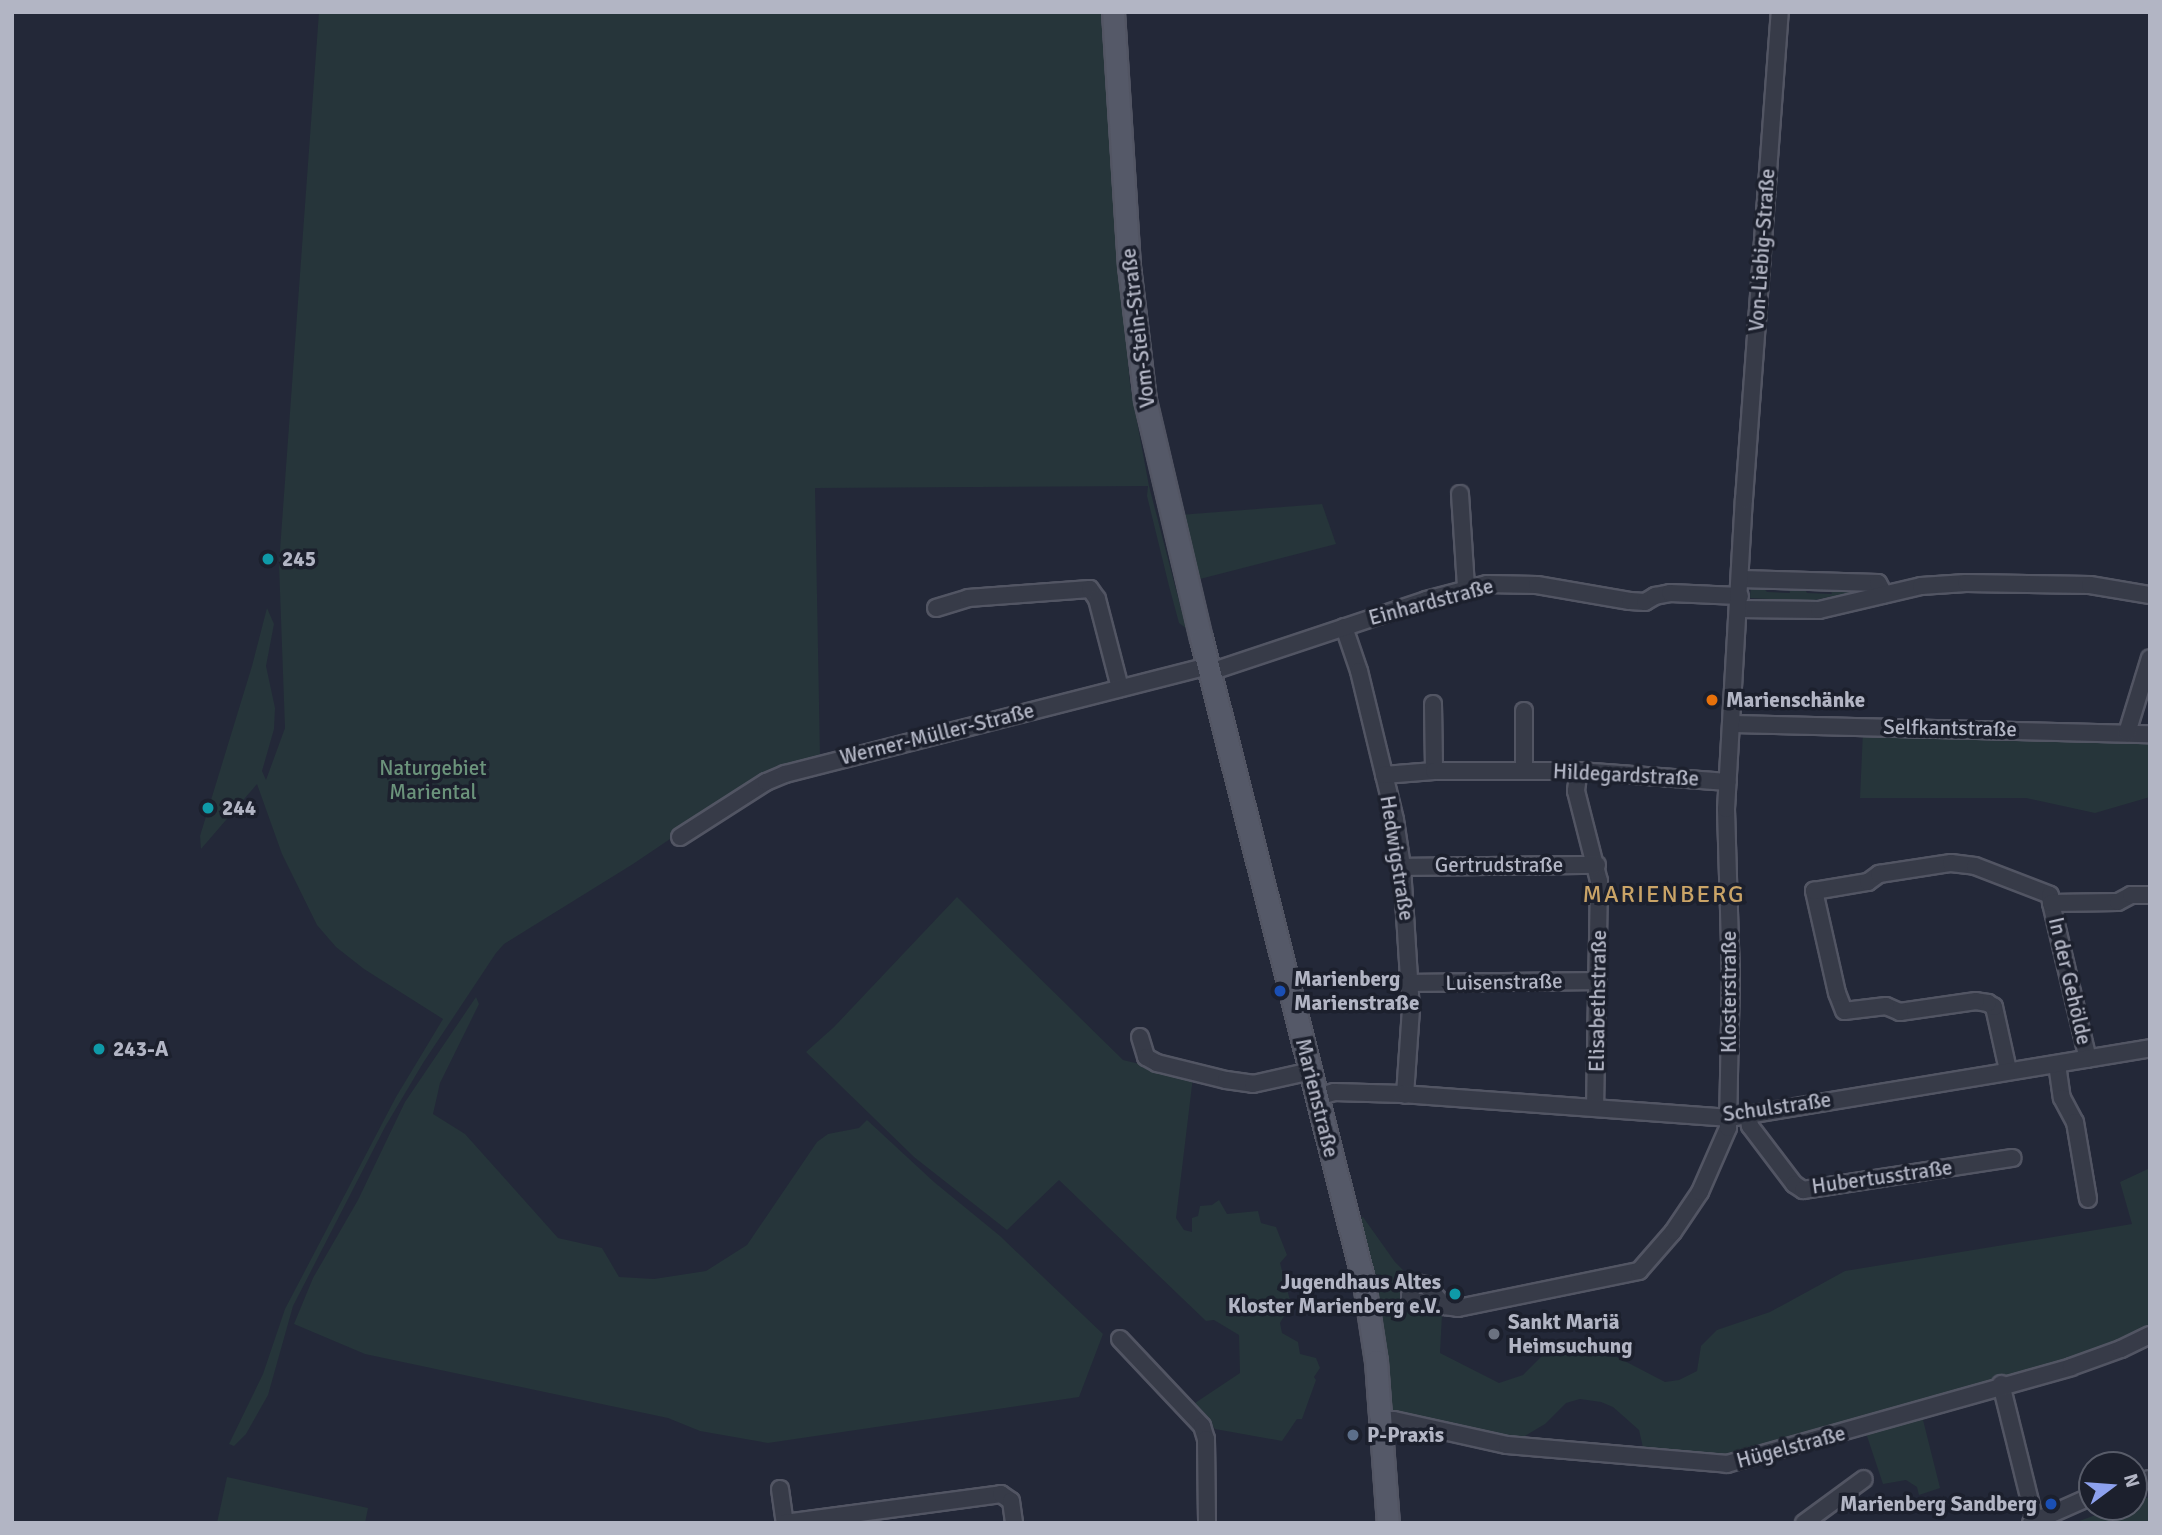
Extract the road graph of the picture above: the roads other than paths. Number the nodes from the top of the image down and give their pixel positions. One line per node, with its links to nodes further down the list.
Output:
1 (1113, 12): 12 (main road, Vom-Stein-Straße)
2 (1780, 12): 3 (street, Von-Liebig-Straße)
3 (1745, 487): 5 (street, Klosterstraße)
4 (1460, 494): 6 (street)
5 (1741, 579): 7 (street); 9 (street, Klosterstraße)
6 (1466, 588): 9 (street, Einhardstraße); 11 (street, Einhardstraße)
7 (1884, 594): 8 (street, Einhardstraße); 9 (street, Einhardstraße)
8 (2150, 595)
9 (1739, 603): 18 (street, Klosterstraße)
10 (936, 608): 15 (street)
11 (1344, 627): 14 (street, Einhardstraße); 24 (street, Hedwigstraße)
12 (1201, 638): 14 (main road, Marienstraße)
13 (2150, 658): 19 (street)
14 (1209, 669): 15 (street, Werner-Müller-Straße); 38 (main road, Marienstraße)
15 (1120, 688): 26 (street, Werner-Müller-Straße)
16 (1433, 704): 22 (street)
17 (1524, 711): 21 (street, Hildegardstraße)
18 (1731, 724): 19 (street, Selfkantstraße); 25 (street, Klosterstraße)
19 (2127, 733): 20 (street, Selfkantstraße)
20 (2150, 734)
21 (1524, 770): 22 (street, Hildegardstraße); 23 (street, Hildegardstraße)
22 (1434, 771): 24 (street, Hildegardstraße)
23 (1579, 771): 25 (street, Hildegardstraße); 27 (street, Elisabethstraße)
24 (1384, 775): 28 (street, Hedwigstraße)
25 (1728, 782): 43 (street, Klosterstraße)
26 (680, 837)
27 (1597, 864): 28 (street, Gertrudstraße); 31 (street, Elisabethstraße)
28 (1402, 867): 32 (street, Hedwigstraße)
29 (2150, 895): 30 (street, In der Gehölde)
30 (2051, 903): 35 (street, In der Gehölde); 37 (street, In der Gehölde)
31 (1596, 981): 32 (street, Luisenstraße); 41 (street, Elisabethstraße)
32 (1411, 983): 39 (street, Hedwigstraße)
33 (1140, 1037): 38 (street)
34 (2150, 1048): 35 (street, Schulstraße)
35 (2088, 1059): 36 (street, Schulstraße)
36 (2057, 1064): 37 (street, Schulstraße); 45 (street)
37 (2008, 1070): 42 (street, Schulstraße)
38 (1311, 1071): 40 (main road, Marienstraße)
39 (1405, 1095): 40 (street, Schulstraße); 41 (street, Schulstraße)
40 (1317, 1097): 50 (main road, Marienstraße)
41 (1595, 1108): 43 (street, Schulstraße)
42 (1748, 1114): 43 (street, Schulstraße); 44 (street, Hubertusstraße)
43 (1729, 1118): 46 (street, Klosterstraße)
44 (2013, 1158)
45 (2088, 1199)
46 (1444, 1306)
47 (2150, 1335): 49 (street, Hügelstraße)
48 (1120, 1339): 58 (street)
49 (2001, 1384): 50 (street, Hügelstraße); 55 (street)
50 (1378, 1419): 59 (main road, Marienstraße)
51 (1864, 1479): 60 (street)
52 (780, 1489): 56 (street)
53 (2078, 1502): 55 (street)
54 (859, 1518): 56 (street); 57 (street)
55 (2033, 1522)
56 (785, 1523)
57 (1014, 1523)
58 (1207, 1523)
59 (1388, 1523)
60 (1804, 1523)

